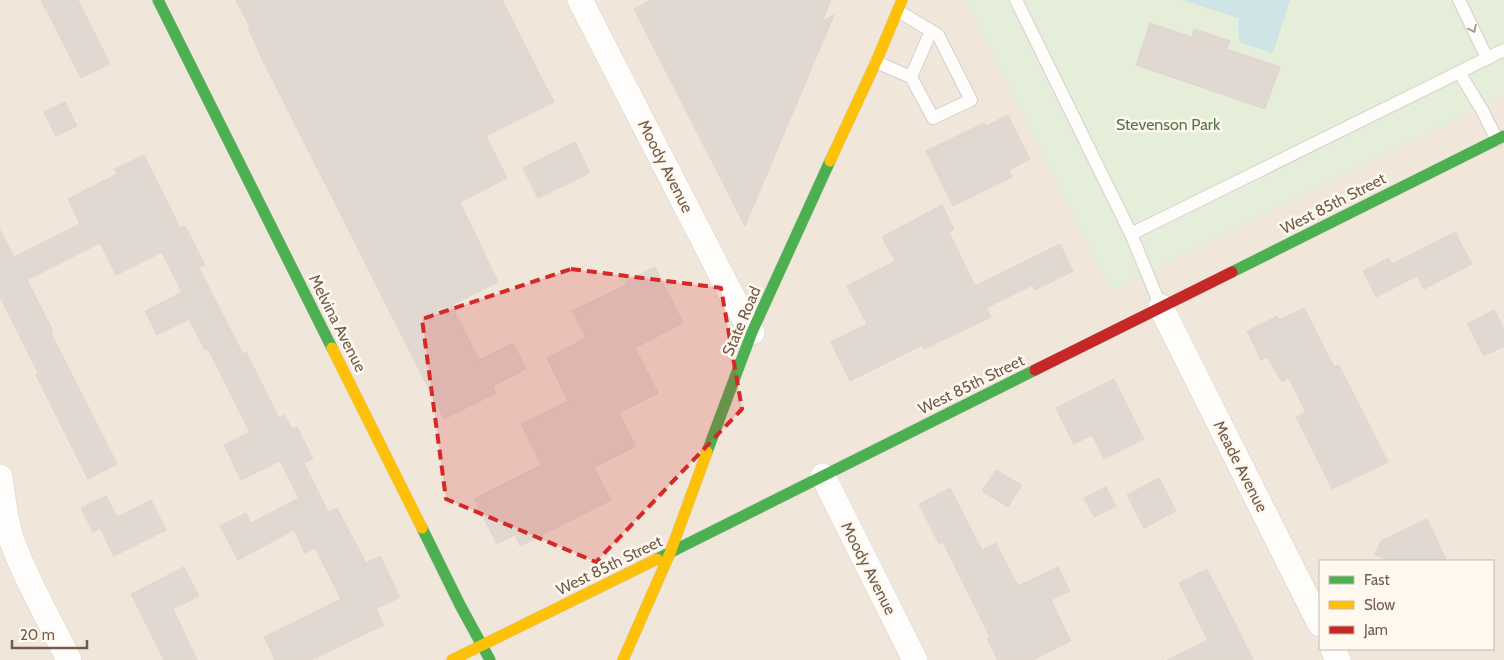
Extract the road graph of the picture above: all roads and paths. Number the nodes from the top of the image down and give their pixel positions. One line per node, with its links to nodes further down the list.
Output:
1 (158, 0): 21 (street, Melvina Avenue)
2 (580, 0): 15 (street, Moody Avenue)
3 (1016, 0): 13 (lane)
4 (1459, 0): 8 (lane, one-way to 8)
5 (900, 5): 6 (lane); 9 (street, State Road)
6 (931, 31): 11 (lane); 11 (lane)
7 (1504, 50): 8 (lane)
8 (1487, 58): 10 (lane)
9 (876, 62): 11 (lane); 15 (street, State Road)
10 (1459, 72): 12 (lane); 13 (lane)
11 (911, 77)
12 (1502, 143): 14 (street, West 85th Street)
13 (1131, 234): 14 (lane)
14 (1161, 307): 16 (street, West 85th Street); 20 (street, Meade Avenue)
15 (752, 332): 19 (street, State Road)
16 (822, 476): 19 (street, West 85th Street); 26 (street, Moody Avenue)
17 (0, 477): 18 (street)
18 (2, 505): 22 (street)
19 (670, 553): 21 (street, West 85th Street); 25 (street, State Road)
20 (1319, 622)
21 (482, 645): 23 (street, West 85th Street); 24 (street, Melvina Avenue)
22 (69, 660)
23 (452, 660)
24 (490, 660)
25 (623, 660)
26 (915, 660)

